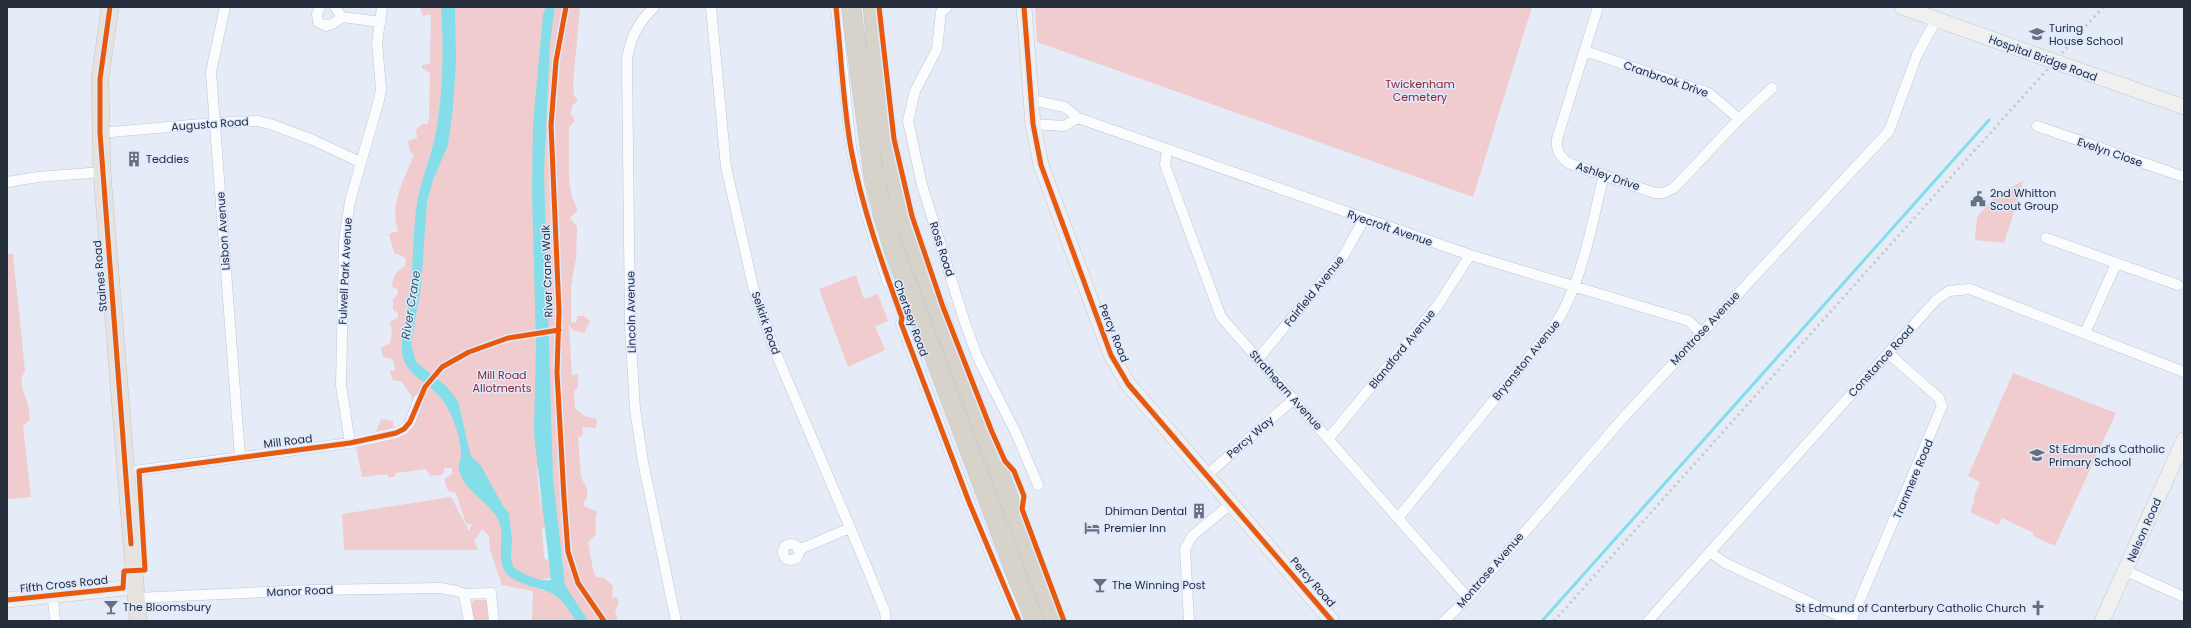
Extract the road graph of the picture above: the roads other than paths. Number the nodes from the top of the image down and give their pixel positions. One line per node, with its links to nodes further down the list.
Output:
1 (110, 7): 27 (main road, Staines Road)
2 (225, 7): 24 (street, Lisbon Avenue)
3 (320, 7): 15 (street)
4 (335, 7): 15 (street)
5 (382, 7): 17 (street, Fulwell Park Avenue)
6 (654, 7): 73 (street, Lincoln Avenue)
7 (711, 7): 58 (street, Selkirk Road)
8 (836, 7): 38 (street, Chertsey Road)
9 (851, 7): 76 (highway, Chertsey Road)
10 (873, 7): 77 (highway)
11 (947, 7): 55 (street, Ross Road)
12 (1024, 7): 20 (street, Percy Road)
13 (1598, 7): 18 (street, Ashley Drive)
14 (1902, 7): 16 (street, Hospital Bridge Road)
15 (342, 17): 17 (street)
16 (1936, 20): 21 (street, Hospital Bridge Road, bridge); 42 (street, Montrose Avenue)
17 (381, 22): 29 (street, Fulwell Park Avenue)
18 (1584, 51): 23 (street, Cranbrook Drive); 31 (street, Ashley Drive)
19 (1772, 88): 23 (street, Ashley Drive)
20 (1031, 100): 22 (street, Ryecroft Avenue); 25 (street, Percy Road)
21 (2184, 107)
22 (1078, 118): 25 (street); 28 (street, Ryecroft Avenue)
23 (1739, 119): 31 (street, Ashley Drive)
24 (214, 123): 27 (street, Augusta Road); 29 (street, Augusta Road); 52 (street, Lisbon Avenue)
25 (1033, 124): 54 (street, Percy Road)
26 (2037, 126): 32 (street, Evelyn Close)
27 (100, 133): 30 (main road, Staines Road)
28 (1167, 149): 34 (street, Ryecroft Avenue); 45 (street, Strathearn Avenue)
29 (360, 162): 51 (street, Fulwell Park Avenue)
30 (102, 172): 33 (street); 53 (main road, Staines Road)
31 (1604, 175): 40 (street, Bryanston Avenue)
32 (2184, 177)
33 (7, 182)
34 (1364, 219): 36 (street, Ryecroft Avenue); 45 (street, Fairfield Avenue)
35 (2046, 238): 37 (street)
36 (1470, 255): 40 (street, Ryecroft Avenue); 49 (street, Blandford Avenue)
37 (2116, 264): 39 (street); 43 (street)
38 (888, 282)
39 (2178, 284)
40 (1574, 287): 42 (street, Ryecroft Avenue); 57 (street, Bryanston Avenue)
41 (901, 323): 75 (street, Chertsey Road)
42 (1701, 333): 66 (street, Montrose Avenue)
43 (2084, 333): 44 (street, Constance Road); 46 (street, Constance Road)
44 (1888, 353): 60 (street, Constance Road); 81 (street, Tranmere Road)
45 (1258, 359): 47 (street, Strathearn Avenue)
46 (2184, 372)
47 (1294, 398): 49 (street, Strathearn Avenue); 54 (street, Percy Way)
48 (419, 399): 51 (street, Mill Road)
49 (1329, 438): 57 (street, Strathearn Avenue)
50 (2184, 440): 61 (street, Nelson Road)
51 (350, 443): 52 (street, Mill Road)
52 (240, 457): 53 (street, Mill Road)
53 (126, 472): 62 (main road, Staines Road)
54 (1207, 475): 56 (street, Percy Road)
55 (1038, 485)
56 (1232, 503): 78 (street); 79 (street, Percy Road)
57 (1398, 518): 66 (street, Strathearn Avenue)
58 (850, 528): 59 (street); 74 (street, Selkirk Road)
59 (798, 550)
60 (1711, 553): 80 (street, Constance Road); 81 (street)
61 (2126, 571): 65 (street); 82 (street, Nelson Road)
62 (136, 592): 63 (street, Manor Road); 64 (street, Fifth Cross Road); 70 (main road, Staines Road)
63 (464, 594): 71 (street); 72 (street, Manor Road)
64 (53, 596): 67 (street, Fifth Cross Road); 69 (street)
65 (2184, 597)
66 (1468, 598): 68 (street, Montrose Avenue)
67 (7, 600)
68 (1443, 620)
69 (55, 621)
70 (138, 621)
71 (470, 621)
72 (494, 621)
73 (676, 621)
74 (886, 621)
75 (1019, 621)
76 (1034, 621)
77 (1055, 621)
78 (1188, 621)
79 (1332, 621)
80 (1648, 621)
81 (1851, 621)
82 (2102, 621)

